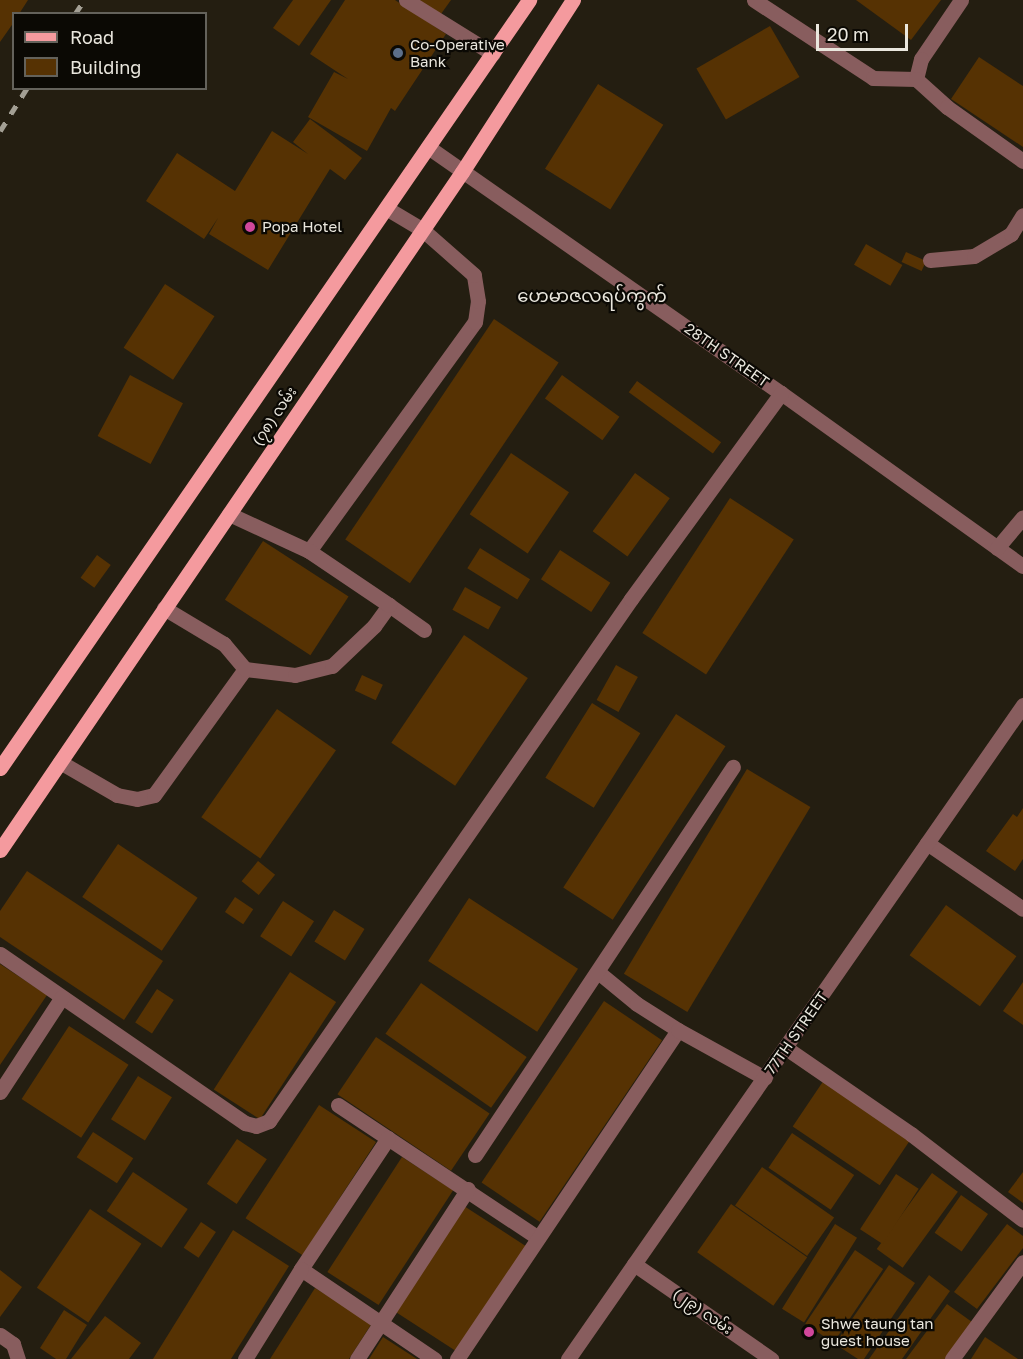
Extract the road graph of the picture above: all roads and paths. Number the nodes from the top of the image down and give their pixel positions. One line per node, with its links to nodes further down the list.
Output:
1 (406, 0): 6 (street)
2 (529, 0): 6 (main road, (၇၈) လမ်း)
3 (573, 0): 10 (main road, (၇၈) လမ်း)
4 (754, 0): 7 (street)
5 (961, 0): 7 (street)
6 (493, 54): 8 (main road, (၇၈) လမ်း)
7 (916, 78): 9 (street)
8 (428, 147): 10 (street, 28TH STREET); 11 (main road, (၇၈) လမ်း)
9 (1023, 161)
10 (462, 172): 13 (main road, (၇၈) လမ်း); 15 (street, 28TH STREET)
11 (386, 208): 13 (street); 28 (main road, (၇၈) လမ်း)
12 (1023, 215): 14 (street)
13 (423, 230): 16 (main road, (၇၈) လမ်း); 19 (street)
14 (930, 260)
15 (781, 393): 18 (street, 28TH STREET); 34 (street)
16 (229, 514): 19 (street); 22 (main road, (၇၈) လမ်း)
17 (1023, 517): 18 (street)
18 (997, 548): 20 (street, 28TH STREET)
19 (309, 551): 21 (street)
20 (1023, 566)
21 (389, 605): 23 (street); 24 (street)
22 (165, 608): 24 (street); 26 (main road, (၇၈) လမ်း)
23 (424, 630)
24 (245, 669): 26 (street)
25 (1023, 705): 29 (street, 77TH STREET)
26 (60, 762): 30 (main road, (၇၈) လမ်း)
27 (733, 767): 33 (street)
28 (0, 768)
29 (927, 843): 31 (street); 36 (street, 77TH STREET)
30 (0, 850)
31 (1023, 909)
32 (0, 954): 34 (street)
33 (598, 972): 35 (street); 41 (street)
34 (62, 997): 38 (street)
35 (678, 1030): 37 (street); 44 (street)
36 (786, 1048): 37 (street, 77TH STREET); 43 (street)
37 (765, 1078): 46 (street, 77TH STREET)
38 (0, 1092)
39 (338, 1105): 40 (street)
40 (388, 1138): 42 (street); 47 (street)
41 (475, 1155)
42 (468, 1189): 44 (street); 48 (street)
43 (1023, 1220)
44 (538, 1238): 54 (street)
45 (1023, 1262): 57 (street)
46 (634, 1264): 55 (street, 77TH STREET); 56 (street, (၂၉) လမ်း)
47 (301, 1269): 48 (street); 51 (street)
48 (380, 1323): 52 (street); 53 (street)
49 (0, 1335): 50 (street)
50 (18, 1359)
51 (245, 1359)
52 (357, 1359)
53 (434, 1359)
54 (457, 1359)
55 (568, 1359)
56 (771, 1359)
57 (952, 1359)

